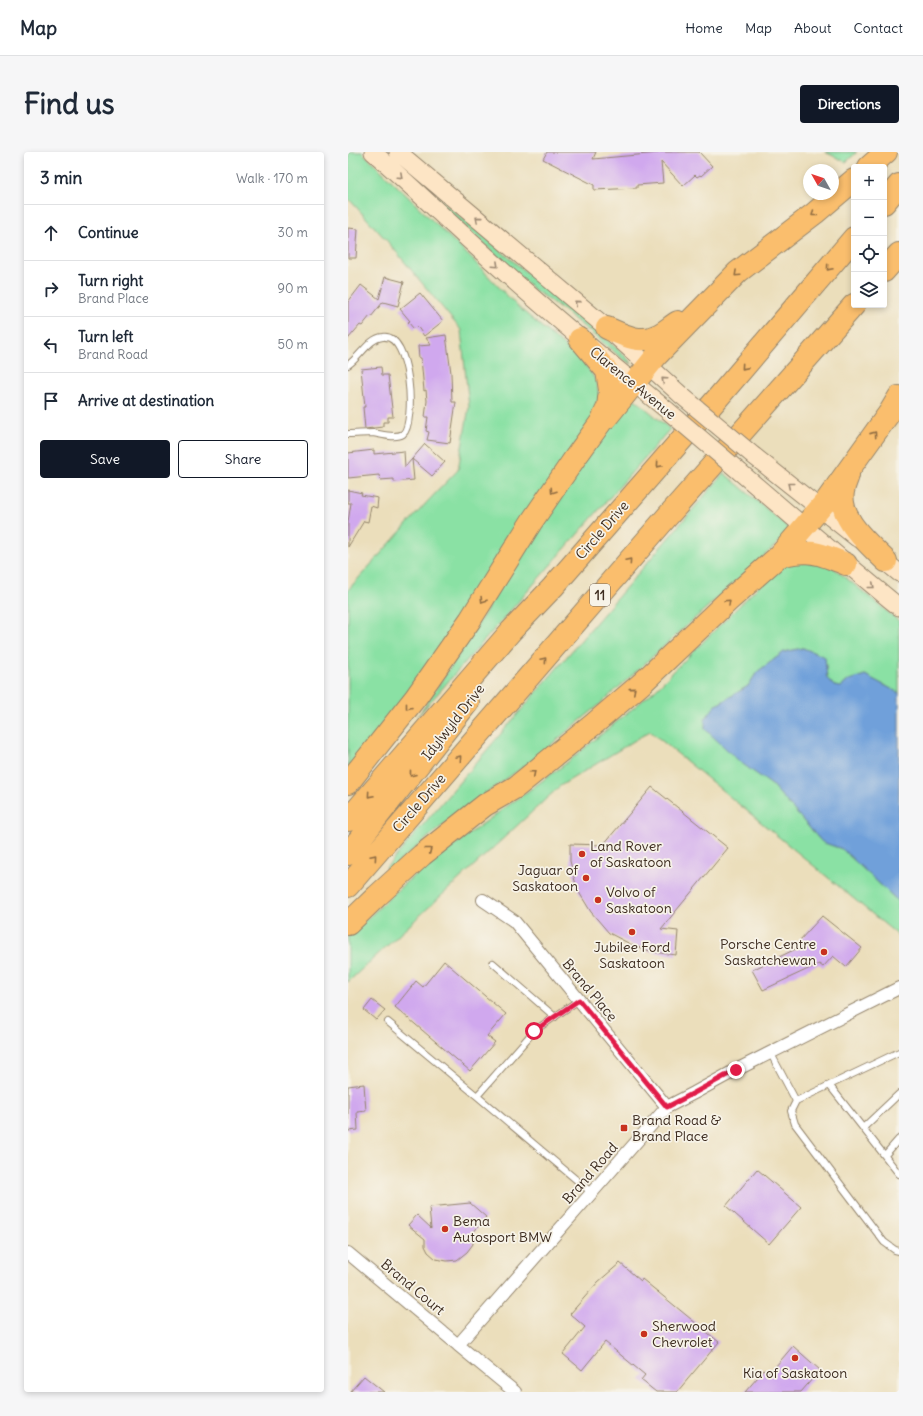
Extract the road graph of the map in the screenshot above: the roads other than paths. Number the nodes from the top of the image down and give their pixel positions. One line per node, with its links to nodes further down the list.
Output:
1 (373, 152): 14 (main road, Clarence Avenue, one-way to 14)
2 (398, 152): 13 (main road, Clarence Avenue, one-way to 2)
3 (886, 152): 4 (highway)
4 (872, 164)
5 (851, 183): 11 (highway, one-way to 11)
6 (899, 185): 7 (highway)
7 (886, 200)
8 (851, 242): 27 (highway, Circle Drive, one-way to 27)
9 (899, 254): 10 (highway)
10 (887, 268)
11 (711, 300): 13 (highway); 16 (highway)
12 (851, 308): 32 (highway, Circle Drive / 11, one-way to 12)
13 (607, 328): 16 (main road, Clarence Avenue)
14 (580, 338): 17 (main road, Clarence Avenue); 20 (highway)
15 (348, 365): 19 (lane)
16 (648, 366): 17 (highway); 22 (main road, Clarence Avenue, one-way to 16, bridge)
17 (634, 383): 20 (highway); 23 (main road, Clarence Avenue, bridge)
18 (899, 397): 21 (highway, one-way to 18)
19 (348, 434)
20 (574, 458): 29 (highway, one-way to 29)
21 (852, 466): 22 (highway); 26 (highway)
22 (820, 509): 23 (highway); 26 (main road, Clarence Avenue)
23 (804, 526): 24 (highway); 25 (main road, Clarence Avenue)
24 (779, 556): 25 (highway); 34 (highway, one-way to 24)
25 (846, 564): 28 (main road, Clarence Avenue, one-way to 28)
26 (892, 567)
27 (553, 587): 30 (highway, Circle Drive, one-way to 30); 31 (highway, Idylwyld Drive, one-way to 31)
28 (899, 607)
29 (348, 783)
30 (348, 820)
31 (348, 854)
32 (348, 886)
33 (483, 900): 37 (street, Brand Place)
34 (348, 924)
35 (493, 963): 38 (lane)
36 (899, 988): 40 (street, Brand Road)
37 (579, 1000): 38 (lane); 46 (street, Brand Place)
38 (555, 1016): 44 (lane)
39 (388, 1022): 44 (lane)
40 (770, 1052): 45 (lane); 46 (street, Brand Road)
41 (899, 1052): 42 (lane)
42 (830, 1086): 45 (lane); 47 (lane)
43 (899, 1094): 47 (lane)
44 (477, 1096): 51 (lane)
45 (796, 1101): 52 (lane)
46 (667, 1107): 51 (street, Brand Road)
47 (863, 1128): 49 (lane)
48 (899, 1139): 49 (lane)
49 (885, 1155): 50 (lane)
50 (899, 1174)
51 (592, 1193): 54 (street, Brand Road)
52 (899, 1251)
53 (348, 1253): 54 (street, Brand Court)
54 (458, 1345): 55 (street)
55 (515, 1392)

